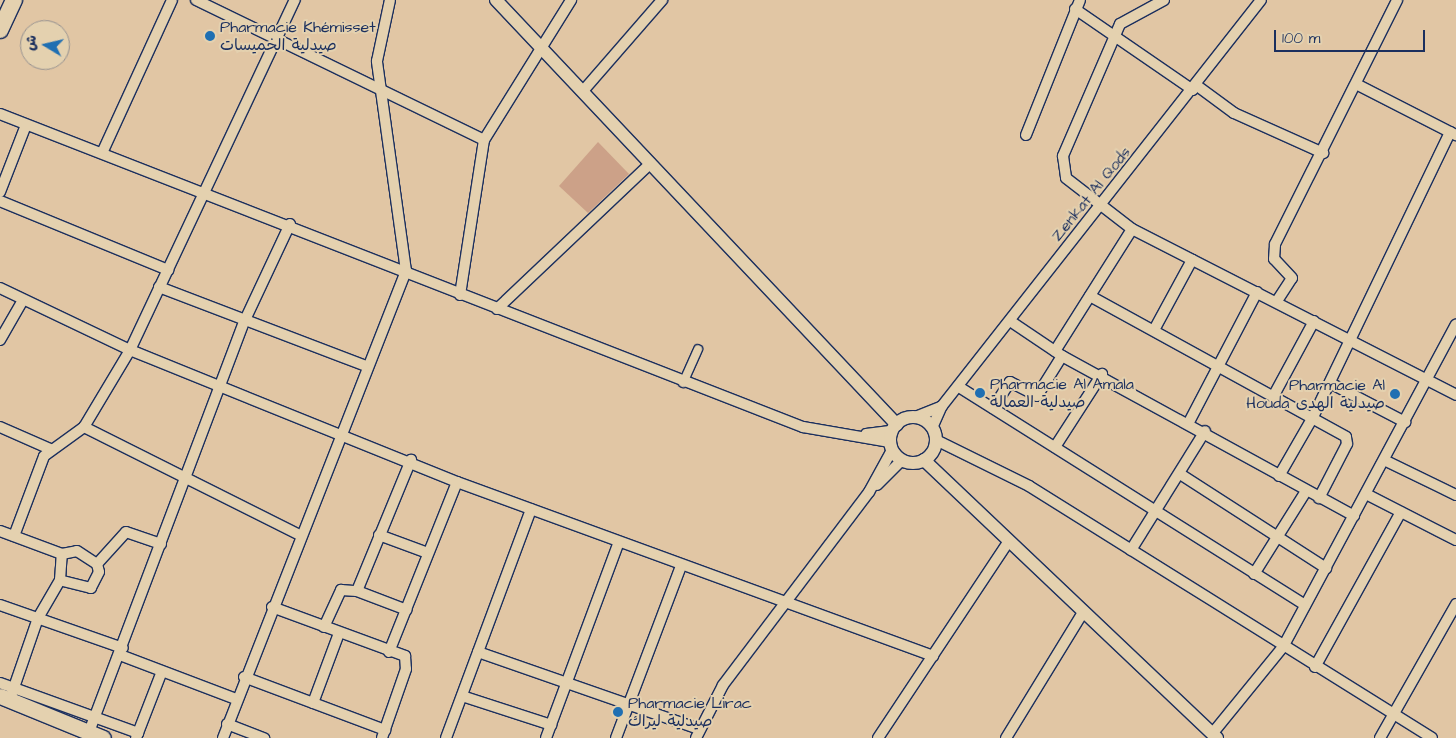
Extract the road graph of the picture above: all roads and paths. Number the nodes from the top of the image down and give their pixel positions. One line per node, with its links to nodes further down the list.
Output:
1 (14, 0): 13 (main road)
2 (172, 0): 27 (street)
3 (196, 0): 15 (street)
4 (295, 0): 15 (street)
5 (390, 0): 19 (street)
6 (496, 0): 16 (street)
7 (571, 0): 16 (street)
8 (662, 0): 20 (street)
9 (1164, 0): 14 (street)
10 (1261, 0): 18 (street, Zenkat Al Qods)
11 (1397, 0): 17 (street)
12 (1078, 4): 14 (street); 24 (street)
13 (0, 30)
14 (1114, 35): 18 (street); 32 (street)
15 (275, 40): 19 (street); 30 (street)
16 (542, 47): 20 (street); 25 (street)
17 (1356, 84): 23 (street); 26 (street)
18 (1194, 88): 26 (street); 32 (street, Zenkat Al Qods)
19 (380, 89): 25 (street); 37 (street)
20 (583, 91): 28 (street)
21 (0, 114): 22 (street)
22 (26, 125): 27 (street); 29 (street)
23 (1453, 133): 52 (street)
24 (1026, 135)
25 (484, 140): 41 (street)
26 (1323, 153): 44 (street)
27 (102, 154): 30 (street)
28 (651, 163): 45 (street); 73 (street)
29 (0, 192)
30 (204, 192): 33 (street); 36 (street)
31 (0, 201): 36 (street)
32 (1098, 207): 34 (street); 47 (street, Zenkat Al Qods)
33 (290, 224): 37 (street); 46 (street)
34 (1132, 229): 35 (street); 42 (street)
35 (1192, 260): 40 (street); 50 (street)
36 (168, 270): 38 (street)
37 (406, 271): 41 (street); 57 (street)
38 (158, 287): 46 (street); 54 (street)
39 (0, 288): 43 (street)
40 (1257, 292): 44 (street); 56 (street)
41 (460, 295): 45 (street)
42 (1090, 296): 50 (street); 55 (street)
43 (23, 300): 51 (street); 54 (street)
44 (1277, 301): 48 (street)
45 (497, 309): 60 (street)
46 (245, 320): 57 (street); 62 (street)
47 (1010, 321): 55 (street); 63 (street, Zenkat Al Qods)
48 (1314, 321): 52 (street); 64 (street)
49 (1456, 325): 59 (street)
50 (1154, 330): 56 (street)
51 (0, 340)
52 (1350, 340): 59 (street); 61 (street)
53 (698, 349): 60 (street)
54 (130, 350): 62 (street); 72 (street)
55 (1058, 354): 58 (street); 67 (street)
56 (1218, 365): 64 (street); 70 (street)
57 (366, 366): 74 (street)
58 (1102, 374): 70 (street); 77 (street)
59 (1428, 380): 65 (street); 69 (street)
60 (683, 383): 73 (street)
61 (1330, 383): 68 (street); 69 (street)
62 (221, 386): 74 (street); 85 (street)
63 (959, 387): 66 (street, Zenkat Al Qods); 67 (street)
64 (1274, 395): 68 (street)
65 (1456, 395)
66 (942, 406): 73 (street); 76 (street)
67 (993, 408): 77 (street)
68 (1313, 417): 84 (street); 91 (street)
69 (1405, 422): 82 (street)
70 (1188, 424): 75 (street)
71 (0, 427): 78 (street)
72 (84, 427): 78 (street); 85 (street)
73 (899, 431): 76 (street); 81 (street); 88 (street)
74 (343, 432): 80 (street); 97 (street)
75 (1205, 432): 83 (street); 84 (street)
76 (934, 434): 79 (street); 105 (street)
77 (1055, 447): 93 (street)
78 (50, 449): 99 (street)
79 (928, 457): 81 (street); 103 (street)
80 (411, 460): 86 (street); 98 (street)
81 (902, 460): 88 (street)
82 (1384, 460): 89 (street); 90 (street)
83 (1180, 474): 93 (street); 100 (street)
84 (1279, 476): 87 (street)
85 (186, 479): 97 (street); 104 (street)
86 (457, 482): 92 (street); 106 (street)
87 (1306, 491): 91 (street); 100 (street)
88 (869, 492): 114 (street)
89 (1366, 494): 94 (street); 95 (street)
90 (1456, 495)
91 (1319, 498): 95 (street)
92 (531, 509): 102 (street); 127 (street)
93 (1157, 511): 105 (street); 111 (street)
94 (1401, 512): 101 (street); 129 (street)
95 (1354, 516): 110 (street)
96 (0, 531): 99 (street)
97 (300, 535): 118 (street)
98 (379, 535): 106 (street); 113 (street)
99 (14, 536): 107 (street)
100 (1279, 537): 110 (street); 111 (street)
101 (1456, 540)
102 (620, 542): 109 (street); 133 (street)
103 (1008, 542): 120 (street); 128 (street)
104 (161, 544): 108 (street); 125 (street)
105 (1131, 550): 124 (street)
106 (428, 553): 119 (street)
107 (62, 554): 108 (street); 112 (street)
108 (97, 564): 112 (street)
109 (682, 566): 114 (street); 138 (street)
110 (1326, 568): 116 (street)
111 (1254, 574): 116 (street)
112 (60, 580): 121 (street)
113 (357, 591): 119 (street); 122 (street)
114 (784, 603): 128 (street); 144 (street)
115 (1456, 604): 139 (street)
116 (1305, 605): 124 (street)
117 (0, 606): 121 (street)
118 (272, 607): 122 (street); 131 (street)
119 (407, 610): 126 (street)
120 (1082, 614): 146 (street); 154 (street)
121 (38, 618): 125 (street); 134 (street)
122 (324, 627): 123 (street)
123 (339, 633): 126 (street); 137 (street)
124 (1283, 646): 129 (street); 146 (street)
125 (122, 652): 130 (street); 141 (street)
126 (389, 652): 143 (street)
127 (478, 652): 133 (street); 135 (street)
128 (932, 656): 153 (street)
129 (1315, 667): 139 (street)
130 (162, 671): 136 (street); 145 (street)
131 (244, 677): 136 (street); 137 (street)
132 (0, 683): 134 (street)
133 (566, 684): 138 (street); 142 (street)
134 (7, 694): 141 (main road)
135 (462, 696): 142 (street); 150 (street)
136 (236, 699): 140 (street)
137 (313, 703): 143 (street)
138 (628, 706): 144 (street); 152 (street)
139 (1395, 713): 155 (street); 156 (street)
140 (228, 724): 148 (street); 149 (street)
141 (92, 725): 145 (street); 147 (main road)
142 (551, 725): 151 (street)
143 (383, 734)
144 (698, 734)
145 (137, 736)
146 (1214, 736)
147 (104, 738)
148 (222, 738)
149 (264, 738)
150 (446, 738)
151 (546, 738)
152 (616, 738)
153 (878, 738)
154 (1006, 738)
155 (1380, 738)
156 (1432, 738)

